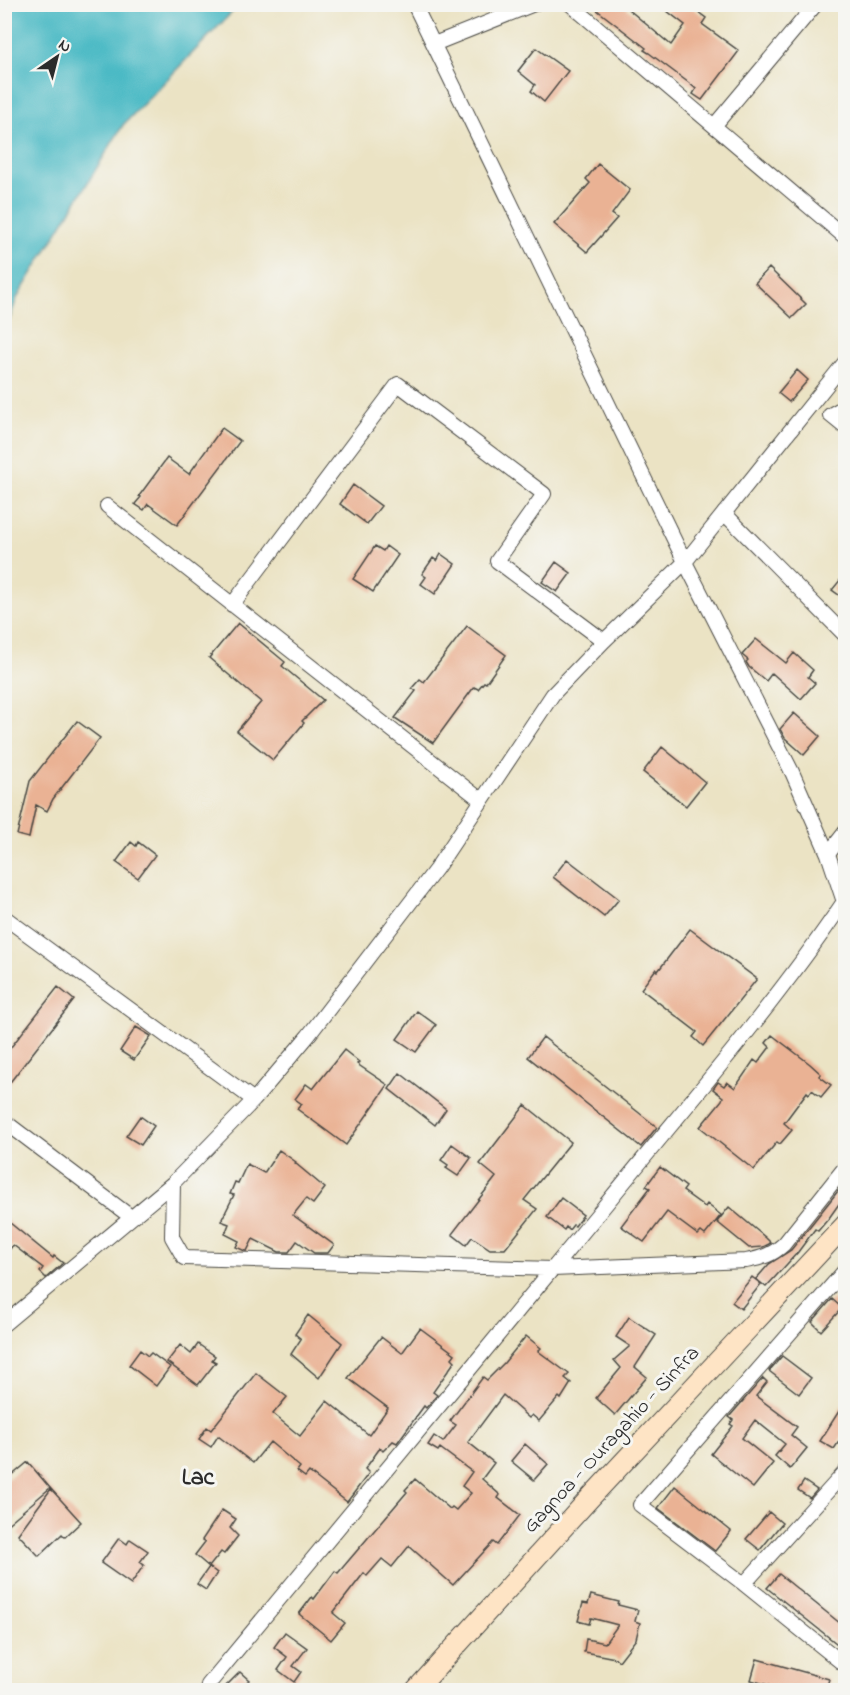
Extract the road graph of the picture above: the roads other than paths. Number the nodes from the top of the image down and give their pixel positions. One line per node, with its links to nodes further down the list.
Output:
1 (414, 4): 5 (street)
2 (534, 4): 5 (street)
3 (570, 4): 6 (street)
4 (816, 4): 6 (street)
5 (434, 44): 13 (street)
6 (714, 126): 7 (street)
7 (846, 238)
8 (846, 361): 12 (street)
9 (846, 406): 10 (street)
10 (846, 428)
11 (107, 506): 14 (street)
12 (724, 513): 13 (street); 15 (street)
13 (685, 562): 16 (street); 19 (street)
14 (232, 605): 16 (street); 17 (street)
15 (846, 636)
16 (604, 641): 17 (street)
17 (481, 800): 22 (street)
18 (846, 831): 19 (street)
19 (828, 854): 20 (street)
20 (844, 905): 28 (street)
21 (4, 917): 22 (street)
22 (254, 1100): 25 (street)
23 (4, 1121): 26 (street)
24 (846, 1166): 28 (street)
25 (173, 1183): 26 (street); 28 (street)
26 (130, 1217): 30 (street)
27 (846, 1224): 35 (main road, Gagnoa - Ouragahio - Sinfra)
28 (553, 1269): 34 (street)
29 (843, 1279): 32 (street)
30 (4, 1324)
31 (846, 1471): 32 (street)
32 (744, 1584): 33 (street)
33 (846, 1666)
34 (208, 1685)
35 (416, 1690)

